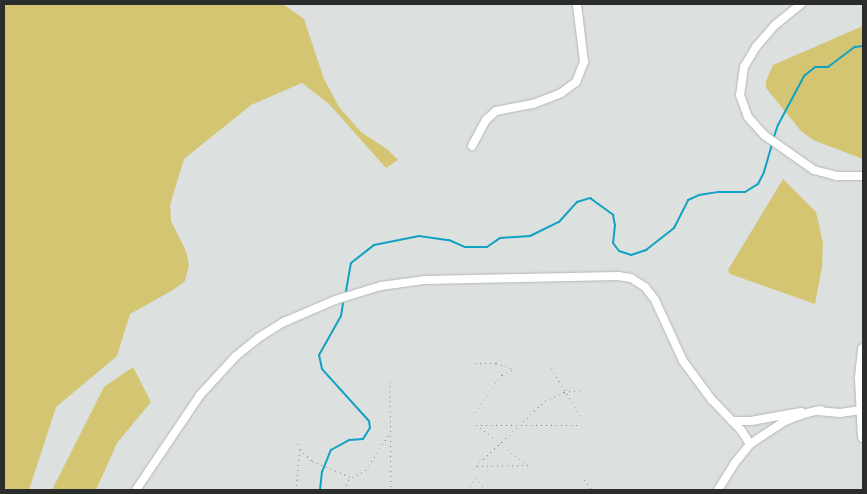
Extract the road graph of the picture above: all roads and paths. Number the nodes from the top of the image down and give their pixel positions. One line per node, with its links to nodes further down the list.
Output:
1 (577, 4): 3 (lane)
2 (801, 4): 4 (lane)
3 (472, 146)
4 (863, 176)
5 (863, 349): 12 (main road)
6 (475, 363): 13 (path)
7 (551, 368): 10 (path)
8 (390, 381): 18 (path)
9 (580, 390): 10 (path)
10 (564, 392): 14 (path); 16 (path)
11 (821, 410): 12 (lane); 15 (lane); 22 (lane)
12 (861, 410): 19 (main road)
13 (476, 412)
14 (581, 417)
15 (732, 421): 22 (lane); 26 (lane)
16 (519, 425): 17 (path); 21 (path); 21 (path)
17 (581, 425)
18 (390, 432): 25 (path); 29 (path)
19 (863, 437)
20 (297, 442): 23 (path)
21 (500, 444): 21 (path)
22 (750, 444): 33 (lane)
23 (300, 449): 25 (path); 27 (path)
24 (581, 476): 32 (path)
25 (353, 477): 28 (path)
26 (136, 490)
27 (296, 490)
28 (345, 490)
29 (391, 490)
30 (467, 490): 31 (path)
31 (485, 490)
32 (592, 490)
33 (718, 490)

